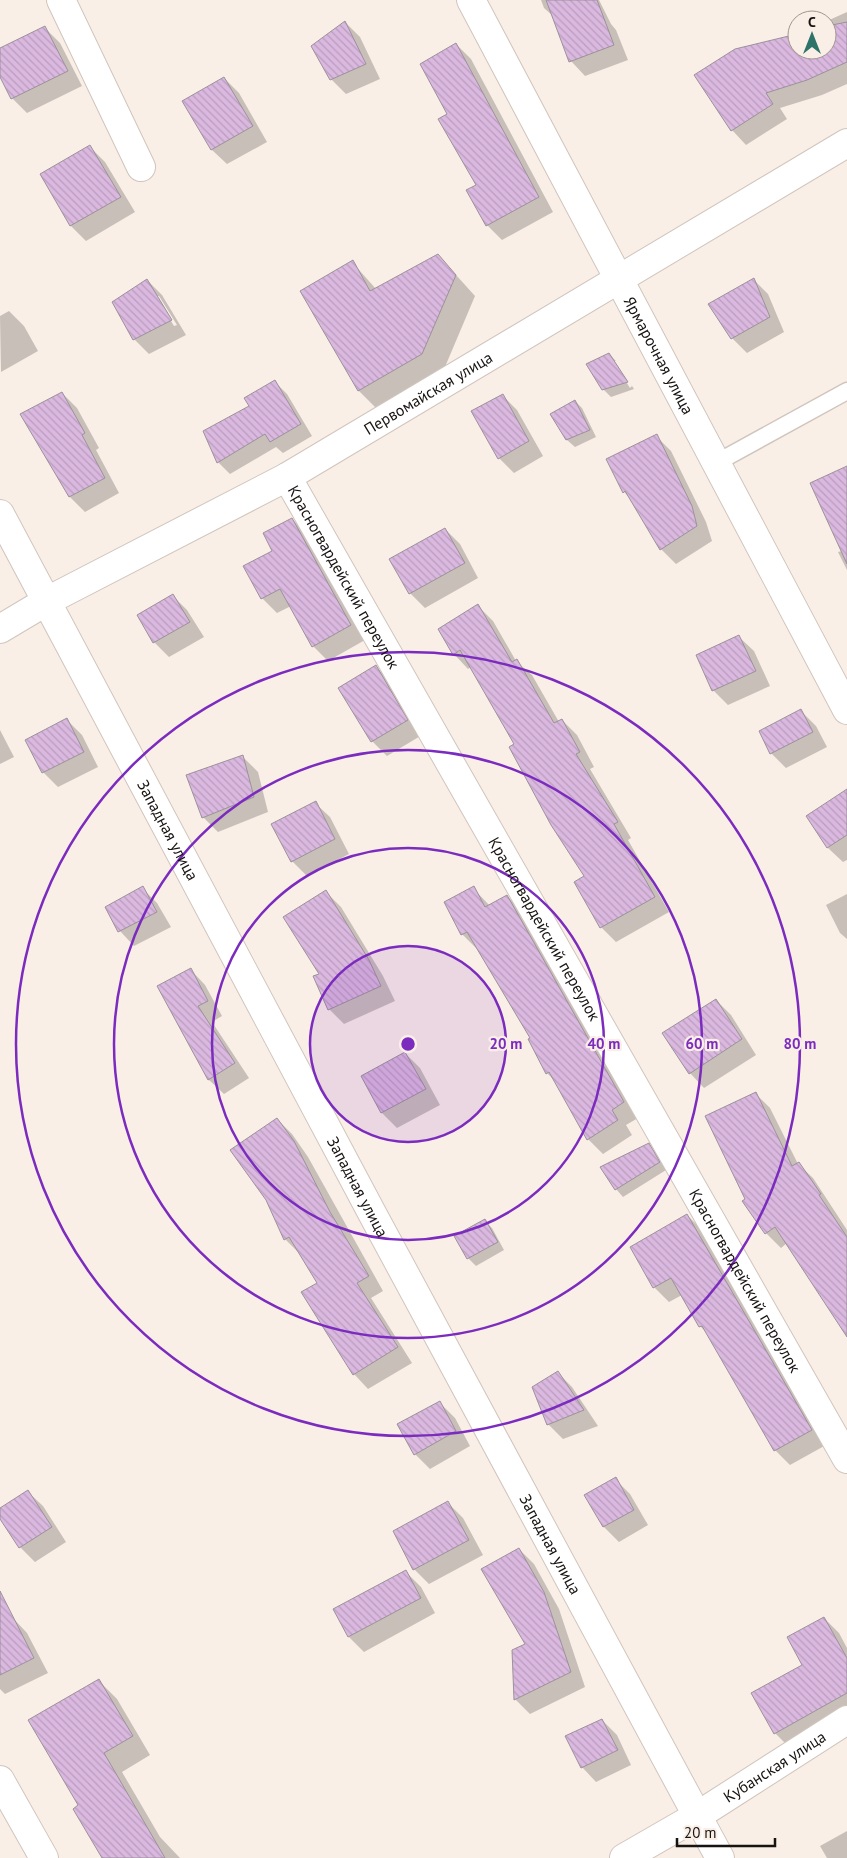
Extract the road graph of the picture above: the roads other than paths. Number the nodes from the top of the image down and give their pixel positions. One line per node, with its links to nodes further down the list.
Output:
1 (61, 0): 4 (street)
2 (471, 0): 5 (street, Ярмарочная улица)
3 (847, 143): 5 (street, Первомайская улица)
4 (141, 167)
5 (619, 280): 7 (street, Ярмарочная улица); 8 (street, Первомайская улица)
6 (847, 391): 7 (lane)
7 (716, 463): 12 (street, Ярмарочная улица)
8 (287, 477): 10 (street, Первомайская улица); 13 (street, Красногвардейский переулок)
9 (0, 514): 10 (street, Западная улица)
10 (47, 601): 11 (street, Первомайская улица); 16 (street, Западная улица)
11 (0, 630)
12 (847, 710)
13 (847, 1459)
14 (847, 1720): 16 (street, Кубанская улица)
15 (0, 1780): 17 (street)
16 (698, 1816): 18 (street, Кубанская улица); 19 (street, Западная улица)
17 (44, 1858)
18 (624, 1858)
19 (720, 1858)

